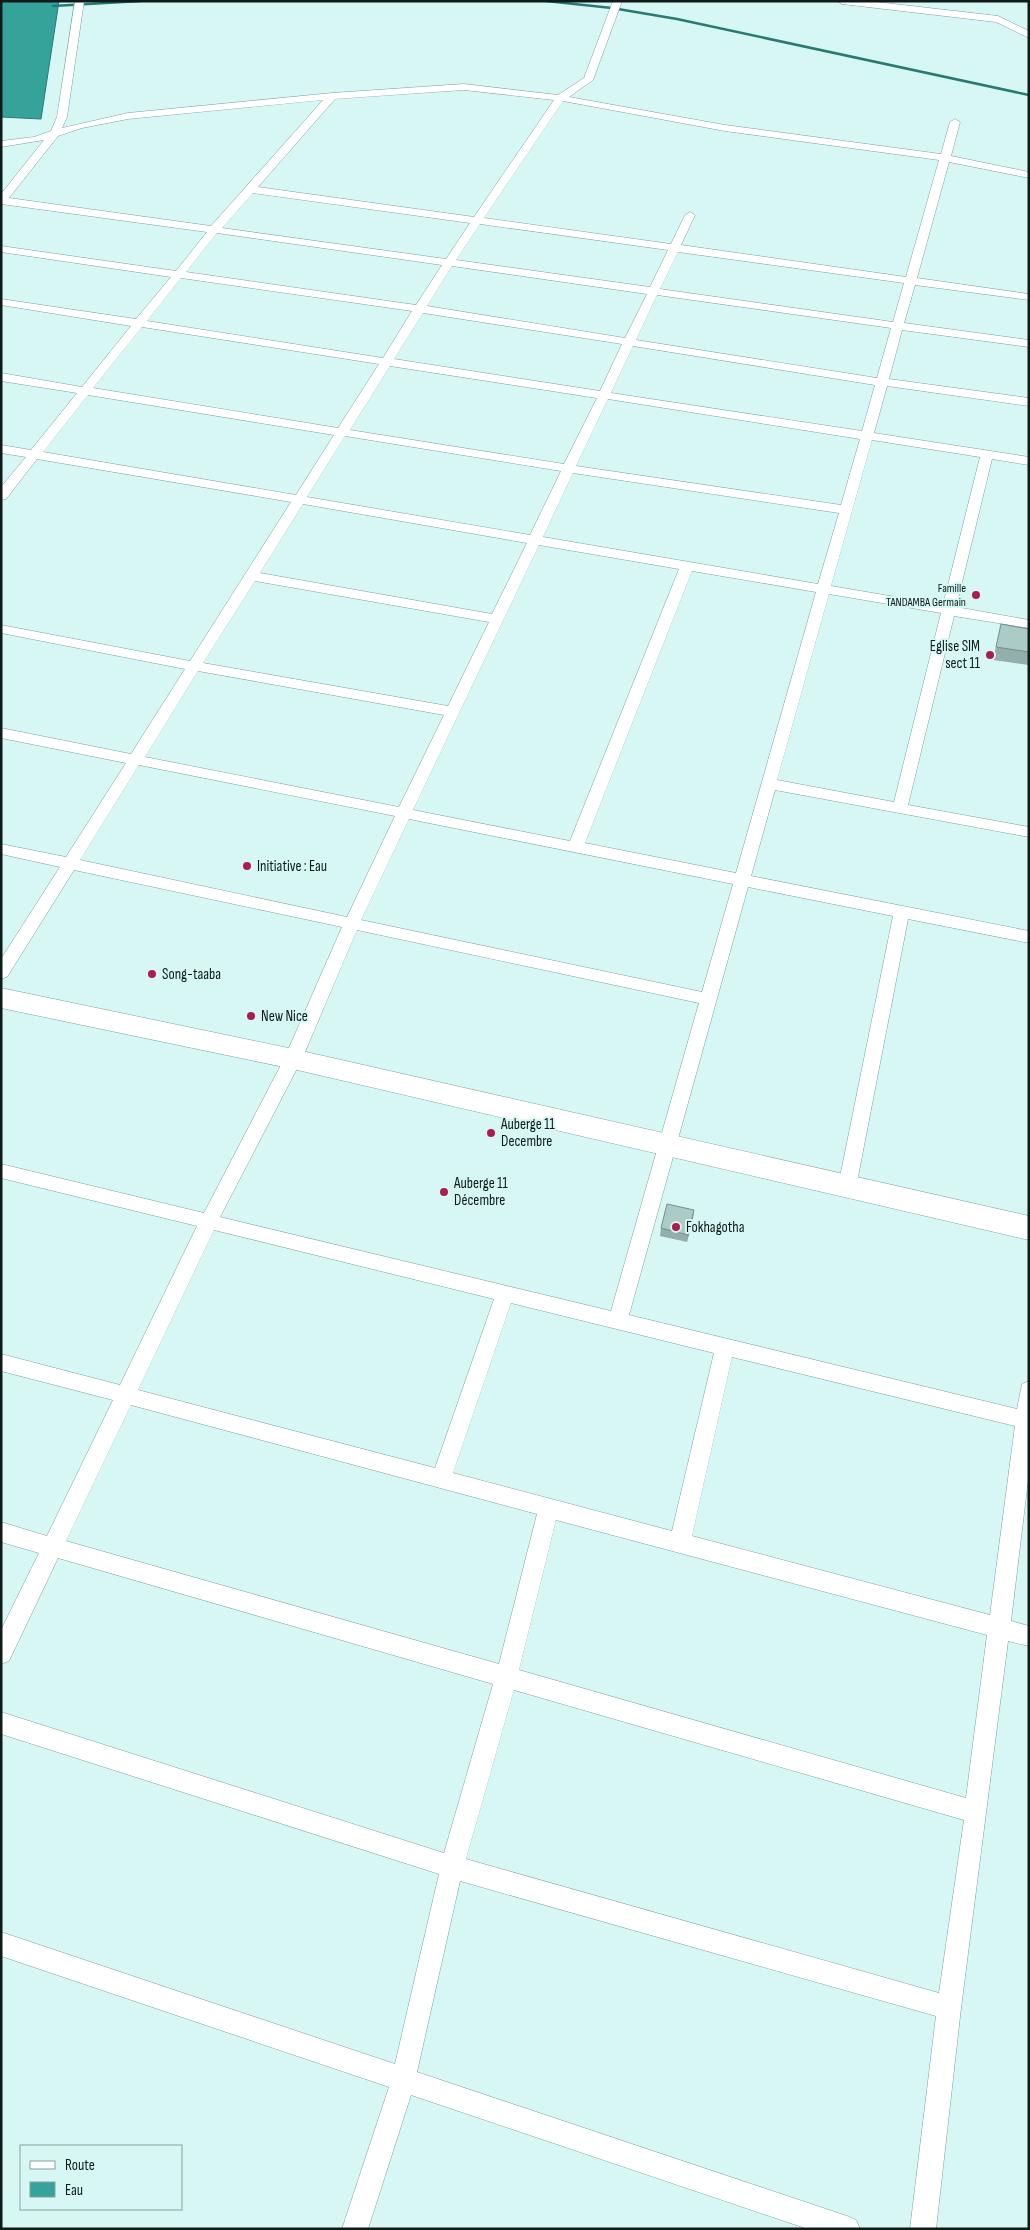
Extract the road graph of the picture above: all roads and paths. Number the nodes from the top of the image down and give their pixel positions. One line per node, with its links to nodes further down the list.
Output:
1 (80, 1): 8 (street)
2 (618, 1): 6 (street)
3 (842, 1): 4 (street)
4 (1029, 35)
5 (332, 96): 6 (street); 8 (street); 12 (street)
6 (560, 98): 10 (street); 15 (street)
7 (955, 122): 10 (street)
8 (55, 134): 9 (street); 13 (street)
9 (1, 144)
10 (945, 158): 11 (street); 21 (street)
11 (1029, 175)
12 (250, 189): 15 (street); 16 (street)
13 (2, 200): 16 (street)
14 (690, 215): 17 (street)
15 (478, 221): 17 (street); 19 (street)
16 (214, 230): 19 (street); 20 (street)
17 (674, 248): 21 (street); 22 (street)
18 (1, 249): 20 (street)
19 (449, 262): 22 (street); 25 (street)
20 (177, 276): 25 (street); 26 (street)
21 (910, 282): 23 (street); 27 (street)
22 (654, 291): 27 (street); 28 (street)
23 (1029, 297)
24 (1, 302): 26 (street)
25 (421, 309): 28 (street); 30 (street)
26 (139, 324): 30 (street); 33 (street)
27 (898, 326): 29 (street); 32 (street)
28 (629, 343): 32 (street); 34 (street)
29 (1029, 344)
30 (386, 362): 34 (street); 36 (street)
31 (1, 377): 33 (street)
32 (882, 382): 35 (street); 37 (street)
33 (86, 390): 36 (street); 39 (street)
34 (604, 396): 37 (street); 42 (street)
35 (1029, 402)
36 (342, 431): 42 (street); 44 (street)
37 (867, 436): 40 (street); 45 (street)
38 (1, 449): 39 (street)
39 (34, 454): 43 (street); 44 (street)
40 (987, 455): 41 (street); 50 (street)
41 (1029, 461)
42 (569, 469): 45 (street); 46 (street)
43 (1, 496)
44 (298, 501): 46 (street); 48 (street)
45 (846, 510): 49 (street)
46 (535, 540): 47 (street); 51 (street)
47 (687, 566): 49 (street); 62 (street)
48 (251, 576): 51 (street); 54 (street)
49 (824, 589): 50 (street); 58 (street)
50 (949, 610): 52 (street); 59 (street)
51 (497, 619): 55 (street)
52 (1029, 624)
53 (1, 629): 54 (street)
54 (194, 666): 55 (street); 57 (street)
55 (453, 712): 60 (street)
56 (1, 733): 57 (street)
57 (136, 760): 60 (street); 64 (street)
58 (769, 784): 59 (street); 65 (street)
59 (900, 808): 61 (street)
60 (404, 812): 62 (street); 67 (street)
61 (1029, 832)
62 (576, 846): 65 (street)
63 (1, 849): 64 (street)
64 (70, 863): 67 (street); 69 (street)
65 (742, 880): 66 (street); 71 (street)
66 (902, 911): 68 (street); 75 (street)
67 (352, 922): 71 (street); 72 (street)
68 (1029, 937)
69 (1, 973)
70 (1, 998): 72 (highway)
71 (708, 999): 73 (street)
72 (292, 1059): 73 (highway); 76 (street)
73 (666, 1145): 75 (highway); 79 (street)
74 (1, 1171): 76 (street)
75 (847, 1187): 77 (highway)
76 (208, 1221): 78 (street); 83 (street)
77 (1029, 1228)
78 (505, 1293): 79 (street); 85 (street)
79 (618, 1320): 80 (street)
80 (725, 1347): 84 (street); 88 (street)
81 (1, 1362): 83 (street)
82 (1029, 1390): 84 (street)
83 (125, 1395): 85 (street); 89 (street)
84 (1027, 1420): 90 (street)
85 (441, 1479): 86 (street)
86 (549, 1508): 88 (street); 93 (street)
87 (1, 1532): 89 (street)
88 (680, 1543): 90 (street)
89 (53, 1547): 92 (street); 93 (street)
90 (999, 1629): 91 (street); 95 (street)
91 (1029, 1636)
92 (1, 1654)
93 (506, 1678): 95 (street); 96 (street)
94 (1, 1724): 96 (street)
95 (976, 1812): 98 (street)
96 (452, 1867): 98 (street); 99 (street)
97 (1, 1944): 99 (street)
98 (949, 2008): 102 (street)
99 (403, 2081): 100 (street); 101 (street)
100 (355, 2229)
101 (847, 2229)
102 (923, 2229)

